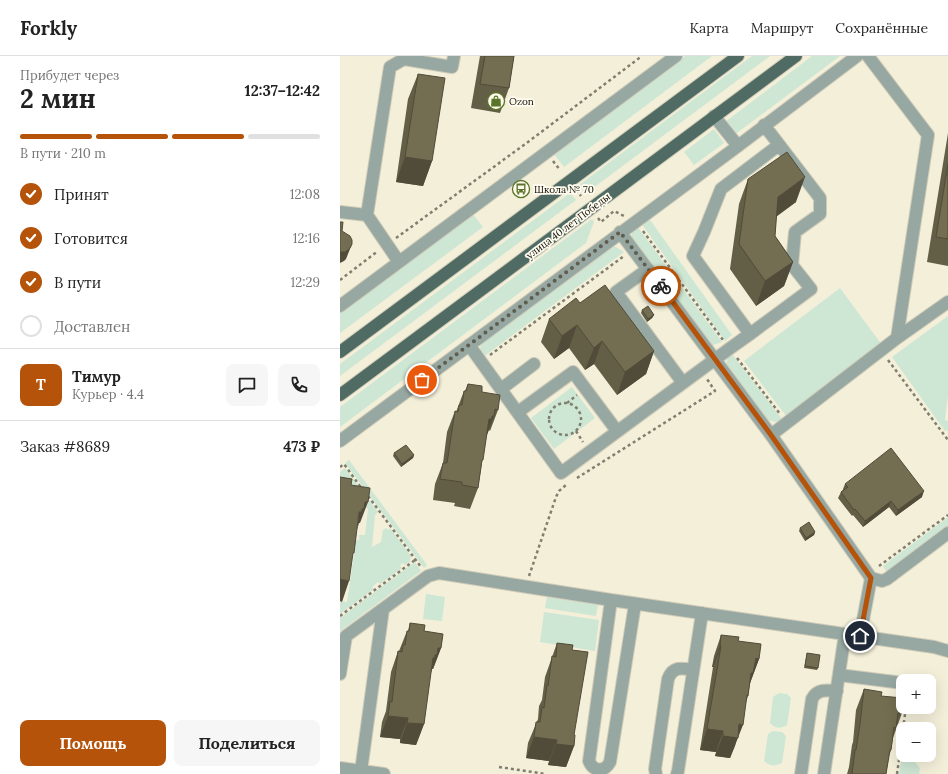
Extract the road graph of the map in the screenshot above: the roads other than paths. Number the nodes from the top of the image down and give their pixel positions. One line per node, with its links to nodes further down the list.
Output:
1 (454, 56): 12 (street)
2 (676, 56): 14 (street)
3 (738, 56): 21 (main road)
4 (796, 56): 7 (main road, улица 40 лет Победы)
5 (857, 56): 8 (street)
6 (868, 56): 19 (street)
7 (714, 116): 10 (street); 26 (main road, улица 40 лет Победы)
8 (764, 125): 9 (street); 10 (street)
9 (779, 145): 18 (street); 18 (street)
10 (738, 146): 13 (street)
11 (340, 212): 12 (street)
12 (367, 215): 14 (street)
13 (620, 232): 15 (street); 20 (street)
14 (399, 262): 17 (street)
15 (648, 269): 22 (street); 24 (street)
16 (948, 302): 19 (street)
17 (340, 306)
18 (750, 334): 22 (street)
19 (898, 338): 29 (street)
20 (469, 345): 25 (street); 30 (street)
21 (340, 352)
22 (715, 359): 24 (street); 29 (street)
23 (534, 364): 25 (street)
24 (683, 383): 28 (street)
25 (501, 389): 27 (street)
26 (340, 395)
27 (518, 412): 28 (street); 28 (street)
28 (617, 432)
29 (771, 435): 32 (street)
30 (340, 441)
31 (948, 533): 32 (street)
32 (871, 578): 38 (street)
33 (611, 600): 34 (street); 34 (street); 35 (street)
34 (635, 604): 36 (street)
35 (383, 609): 39 (street); 47 (street)
36 (702, 613): 37 (street); 41 (street)
37 (845, 634): 38 (street); 43 (street)
38 (860, 636): 40 (street)
39 (343, 638): 42 (street)
40 (948, 651)
41 (693, 670): 49 (street); 50 (street)
42 (340, 674)
43 (839, 675): 44 (street); 45 (street)
44 (896, 683)
45 (837, 691): 51 (street); 52 (street)
46 (340, 768): 47 (street)
47 (361, 771): 48 (street)
48 (384, 774)
49 (656, 774)
50 (677, 774)
51 (801, 774)
52 (824, 774)

